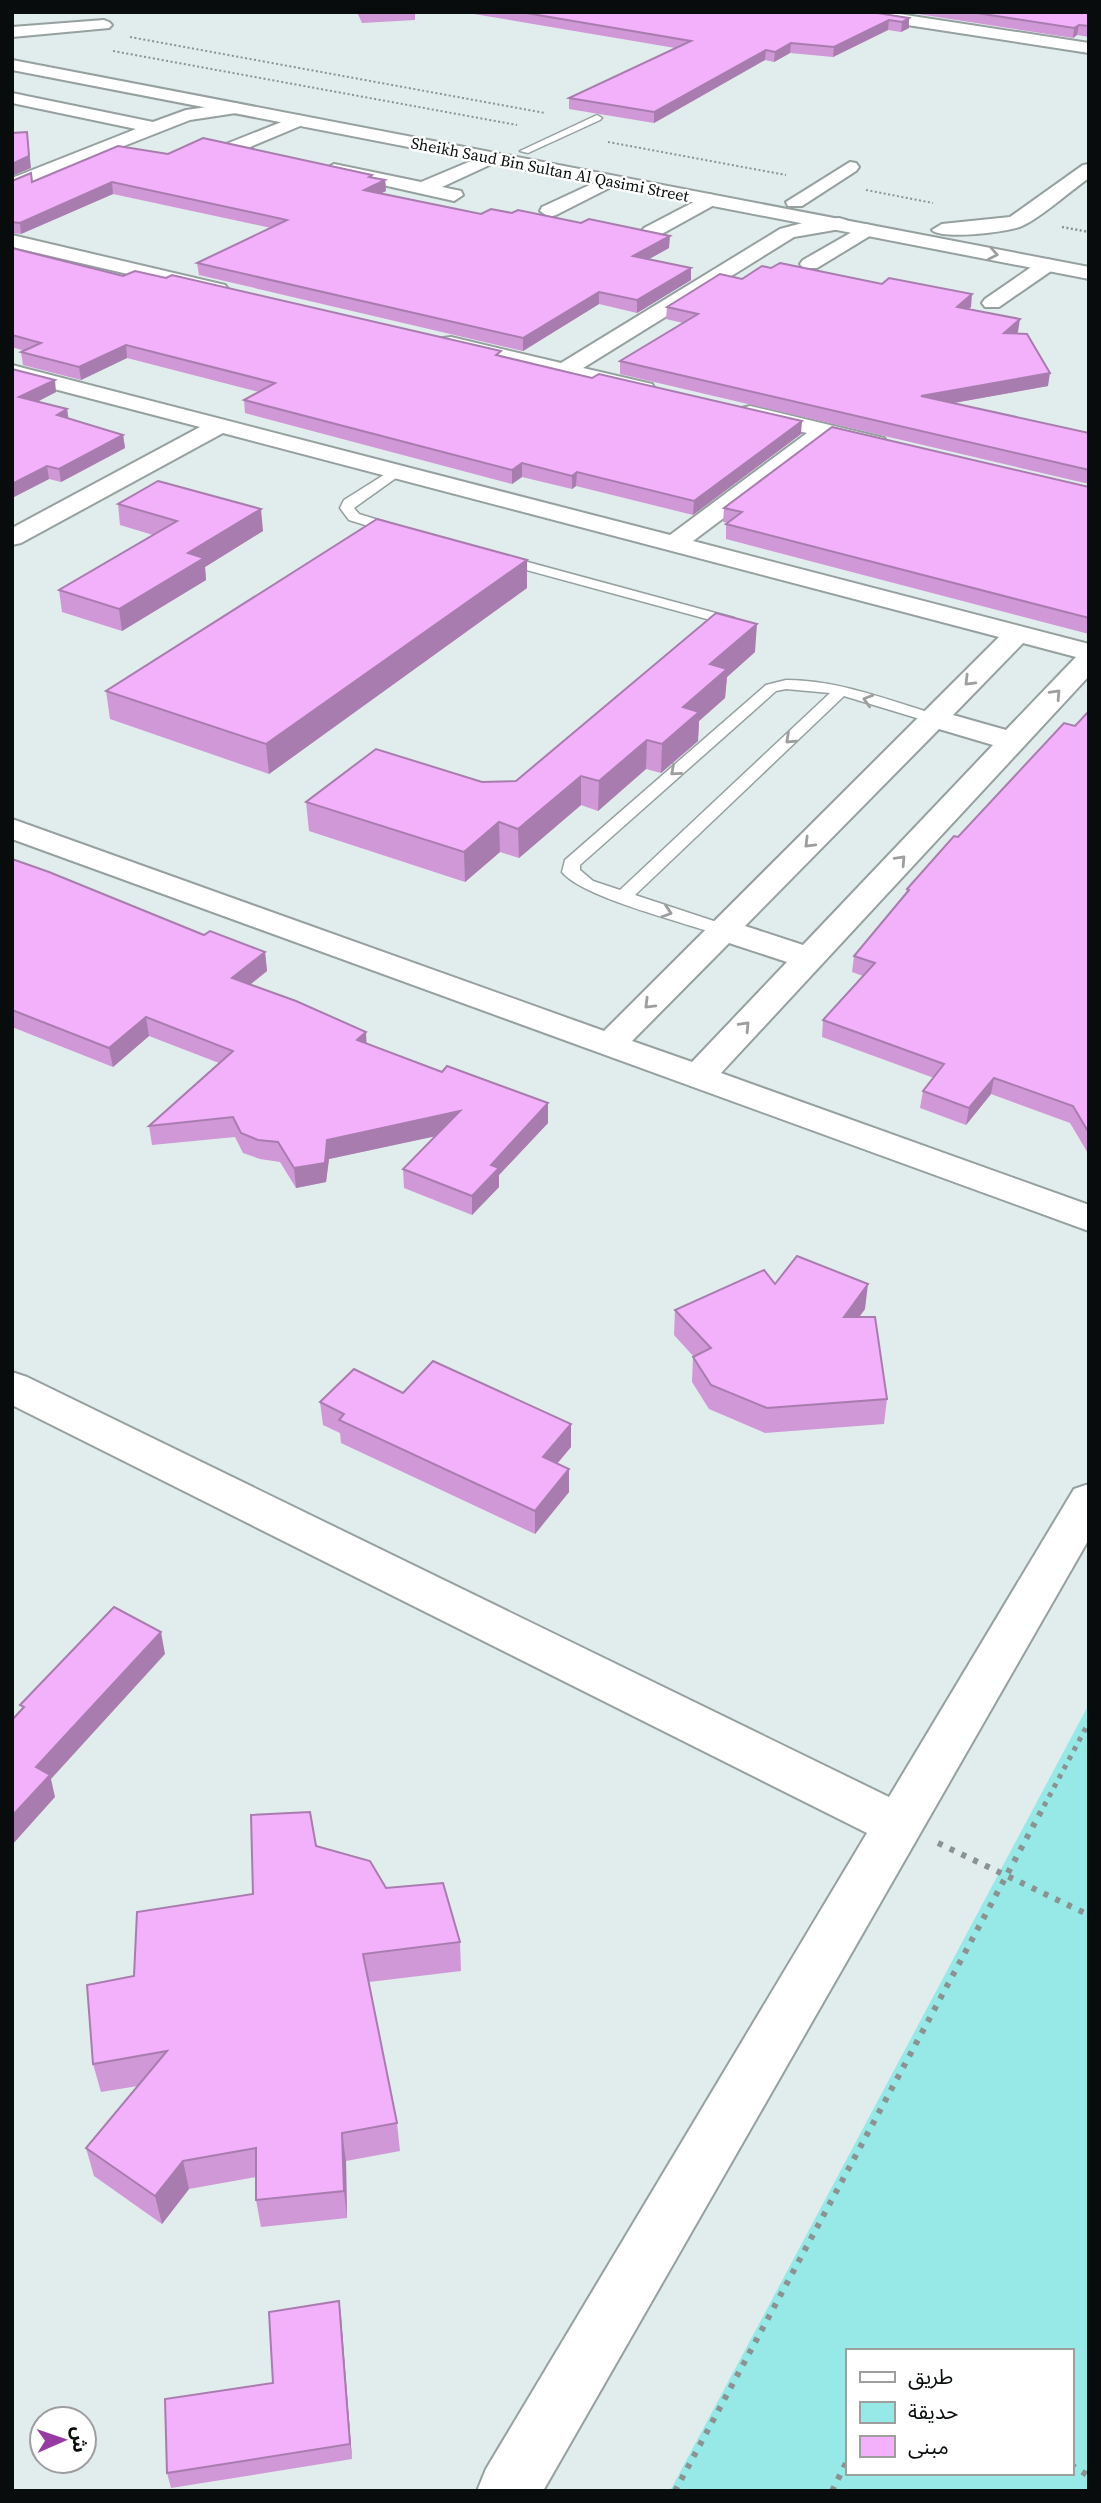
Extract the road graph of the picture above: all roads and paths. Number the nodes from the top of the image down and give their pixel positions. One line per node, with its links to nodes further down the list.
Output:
1 (855, 12): 5 (street)
2 (104, 25): 3 (street); 12 (path)
3 (12, 32)
4 (12, 39): 6 (street, Sheikh Saud Bin Sultan Al Qasimi Street)
5 (1089, 48)
6 (20, 50): 9 (street, Sheikh Saud Bin Sultan Al Qasimi Street)
7 (55, 57): 9 (street)
8 (17, 66): 11 (street, Sheikh Saud Bin Sultan Al Qasimi Street)
9 (88, 68): 15 (street, Sheikh Saud Bin Sultan Al Qasimi Street)
10 (12, 98): 14 (street)
11 (191, 108): 13 (street, Sheikh Saud Bin Sultan Al Qasimi Street); 14 (street)
12 (593, 119): 19 (lane)
13 (299, 120): 16 (street, Sheikh Saud Bin Sultan Al Qasimi Street); 18 (street)
14 (156, 128): 26 (street)
15 (457, 137): 16 (street); 19 (street, Sheikh Saud Bin Sultan Al Qasimi Street)
16 (407, 142): 21 (street, Sheikh Saud Bin Sultan Al Qasimi Street)
17 (209, 143): 18 (street)
18 (232, 148): 20 (street)
19 (525, 151): 31 (street, Sheikh Saud Bin Sultan Al Qasimi Street)
20 (258, 153)
21 (490, 158): 25 (street, Sheikh Saud Bin Sultan Al Qasimi Street); 27 (street)
22 (322, 167): 27 (street)
23 (850, 167): 31 (street)
24 (1089, 169): 32 (street)
25 (609, 181): 29 (street, Sheikh Saud Bin Sultan Al Qasimi Street); 30 (street)
26 (12, 185)
27 (424, 188): 28 (street)
28 (454, 195)
29 (709, 200): 31 (street, Sheikh Saud Bin Sultan Al Qasimi Street); 35 (street)
30 (549, 212)
31 (789, 216): 33 (street); 34 (street, Sheikh Saud Bin Sultan Al Qasimi Street); 47 (street)
32 (1016, 222): 34 (street); 37 (street)
33 (866, 230): 41 (street); 42 (street, one-way to 42)
34 (942, 230): 37 (street, Sheikh Saud Bin Sultan Al Qasimi Street)
35 (651, 232)
36 (12, 241): 38 (street)
37 (1020, 245): 39 (street, Sheikh Saud Bin Sultan Al Qasimi Street)
38 (40, 247): 40 (street); 44 (street)
39 (1089, 258)
40 (12, 260)
41 (810, 264)
42 (1047, 265): 43 (street); 45 (street)
43 (1089, 273)
44 (242, 295)
45 (992, 303)
46 (429, 338): 47 (street)
47 (564, 370): 49 (street)
48 (12, 371): 51 (street)
49 (668, 394)
50 (734, 410): 52 (street)
51 (221, 425): 54 (street); 56 (street)
52 (825, 431): 53 (street); 57 (street)
53 (891, 446)
54 (398, 470): 55 (lane); 57 (street)
55 (415, 535)
56 (12, 538)
57 (675, 543): 60 (street)
58 (494, 556): 59 (lane)
59 (729, 621)
60 (1018, 633): 61 (street); 64 (street, one-way to 64)
61 (1089, 652)
62 (1089, 659): 65 (street, one-way to 62)
63 (840, 692): 64 (lane, one-way to 63); 67 (lane, one-way to 67); 67 (lane, one-way to 67)
64 (933, 718): 65 (street); 68 (street, one-way to 68)
65 (1012, 741): 69 (street, one-way to 65)
66 (12, 828): 70 (street)
67 (622, 898): 68 (lane, one-way to 68)
68 (723, 930): 69 (street); 70 (street, one-way to 70)
69 (809, 958): 71 (street, one-way to 69)
70 (610, 1044): 71 (street)
71 (699, 1076): 72 (street)
72 (1089, 1219)
73 (12, 1387): 76 (street)
74 (1089, 1500): 76 (street)
75 (1089, 1722): 77 (path)
76 (898, 1825): 77 (path); 82 (street)
77 (1005, 1874): 78 (path); 83 (path)
78 (1089, 1915)
79 (846, 2463): 84 (path)
80 (1073, 2466): 81 (path)
81 (1089, 2476)
82 (508, 2491)
83 (675, 2491)
84 (832, 2491)

